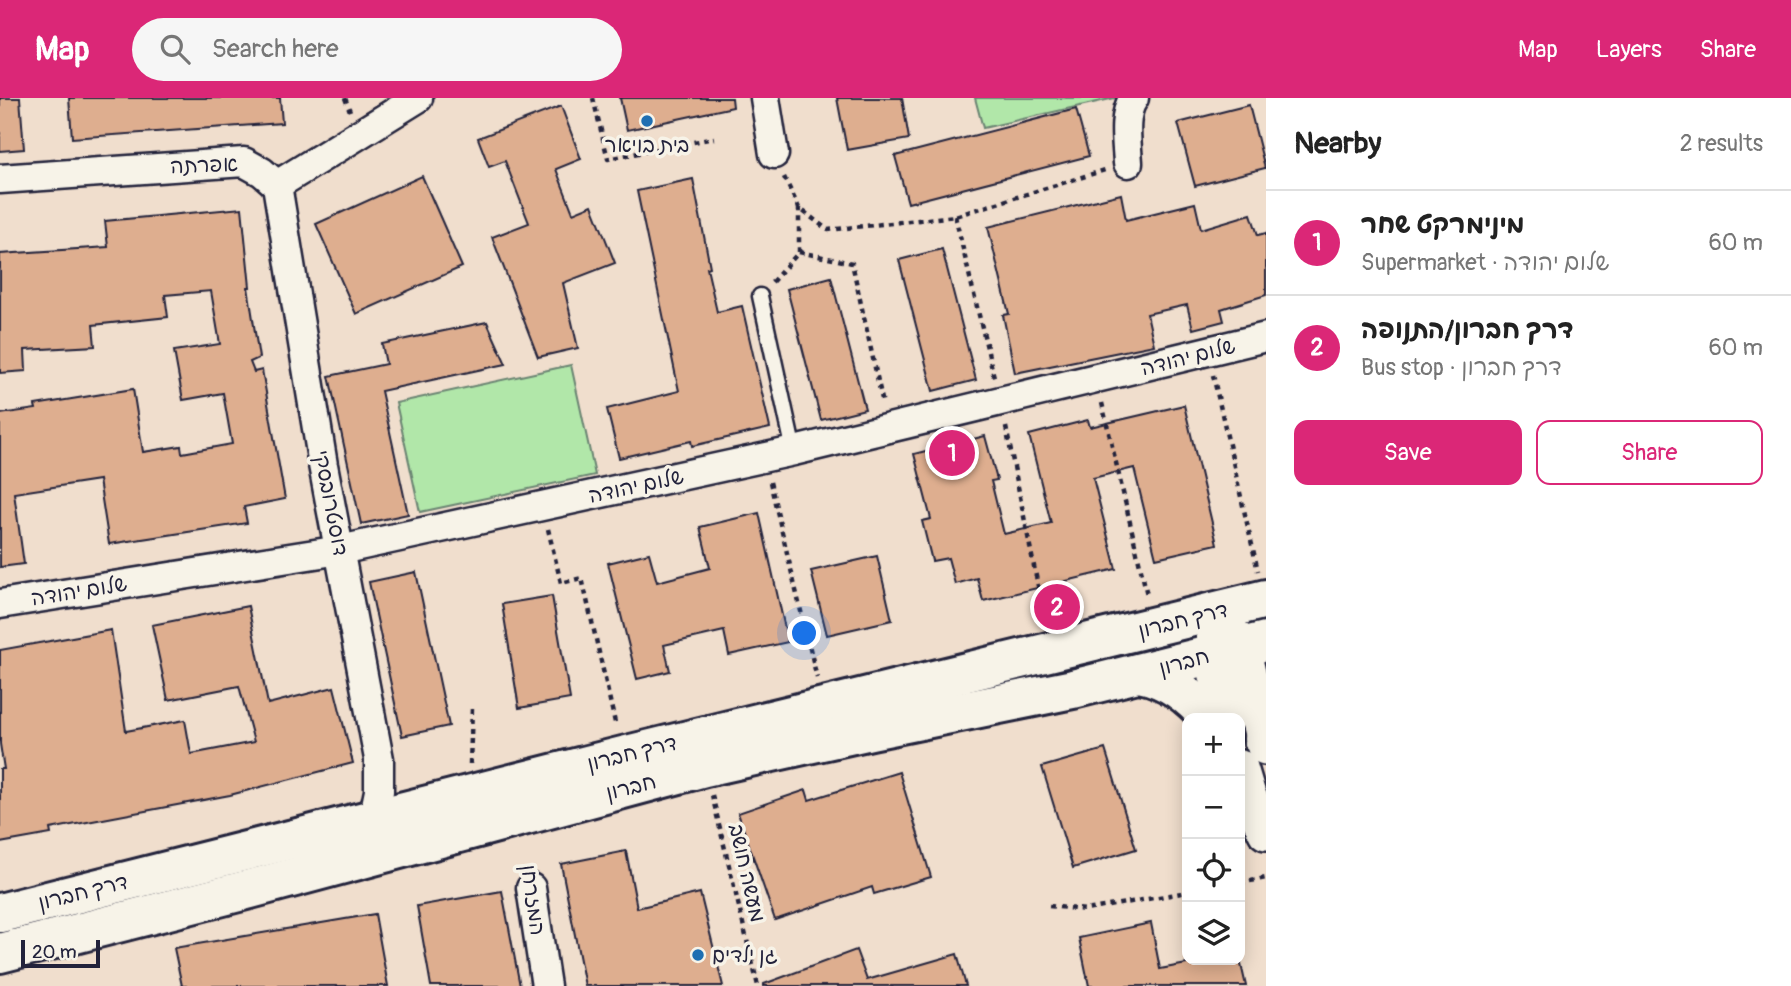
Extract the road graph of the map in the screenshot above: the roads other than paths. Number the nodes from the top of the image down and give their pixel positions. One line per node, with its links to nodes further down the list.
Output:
1 (418, 98): 7 (street)
2 (765, 98): 4 (street)
3 (1134, 98): 5 (street)
4 (774, 154)
5 (1128, 163)
6 (0, 178): 7 (street, אפרתה)
7 (277, 185): 11 (street, דוסטרובסקי)
8 (760, 296): 10 (lane)
9 (1266, 337): 10 (street, שלום יהודה)
10 (794, 451): 11 (street, שלום יהודה)
11 (340, 550): 13 (street, שלום יהודה); 20 (street, דוסטרובסקי)
12 (1265, 599): 14 (highway, דרך חברון)
13 (0, 604)
14 (1216, 612): 15 (street); 20 (highway, דרך חברון)
15 (1240, 647): 16 (highway, חברון); 18 (street); 19 (street)
16 (1140, 673): 17 (highway); 24 (highway, חברון)
17 (1204, 713)
18 (1228, 713)
19 (1259, 744): 21 (street)
20 (373, 820): 23 (highway, דרך חברון)
21 (1266, 832)
22 (531, 888): 25 (street, המזרחן)
23 (0, 913)
24 (0, 953)
25 (546, 986)

